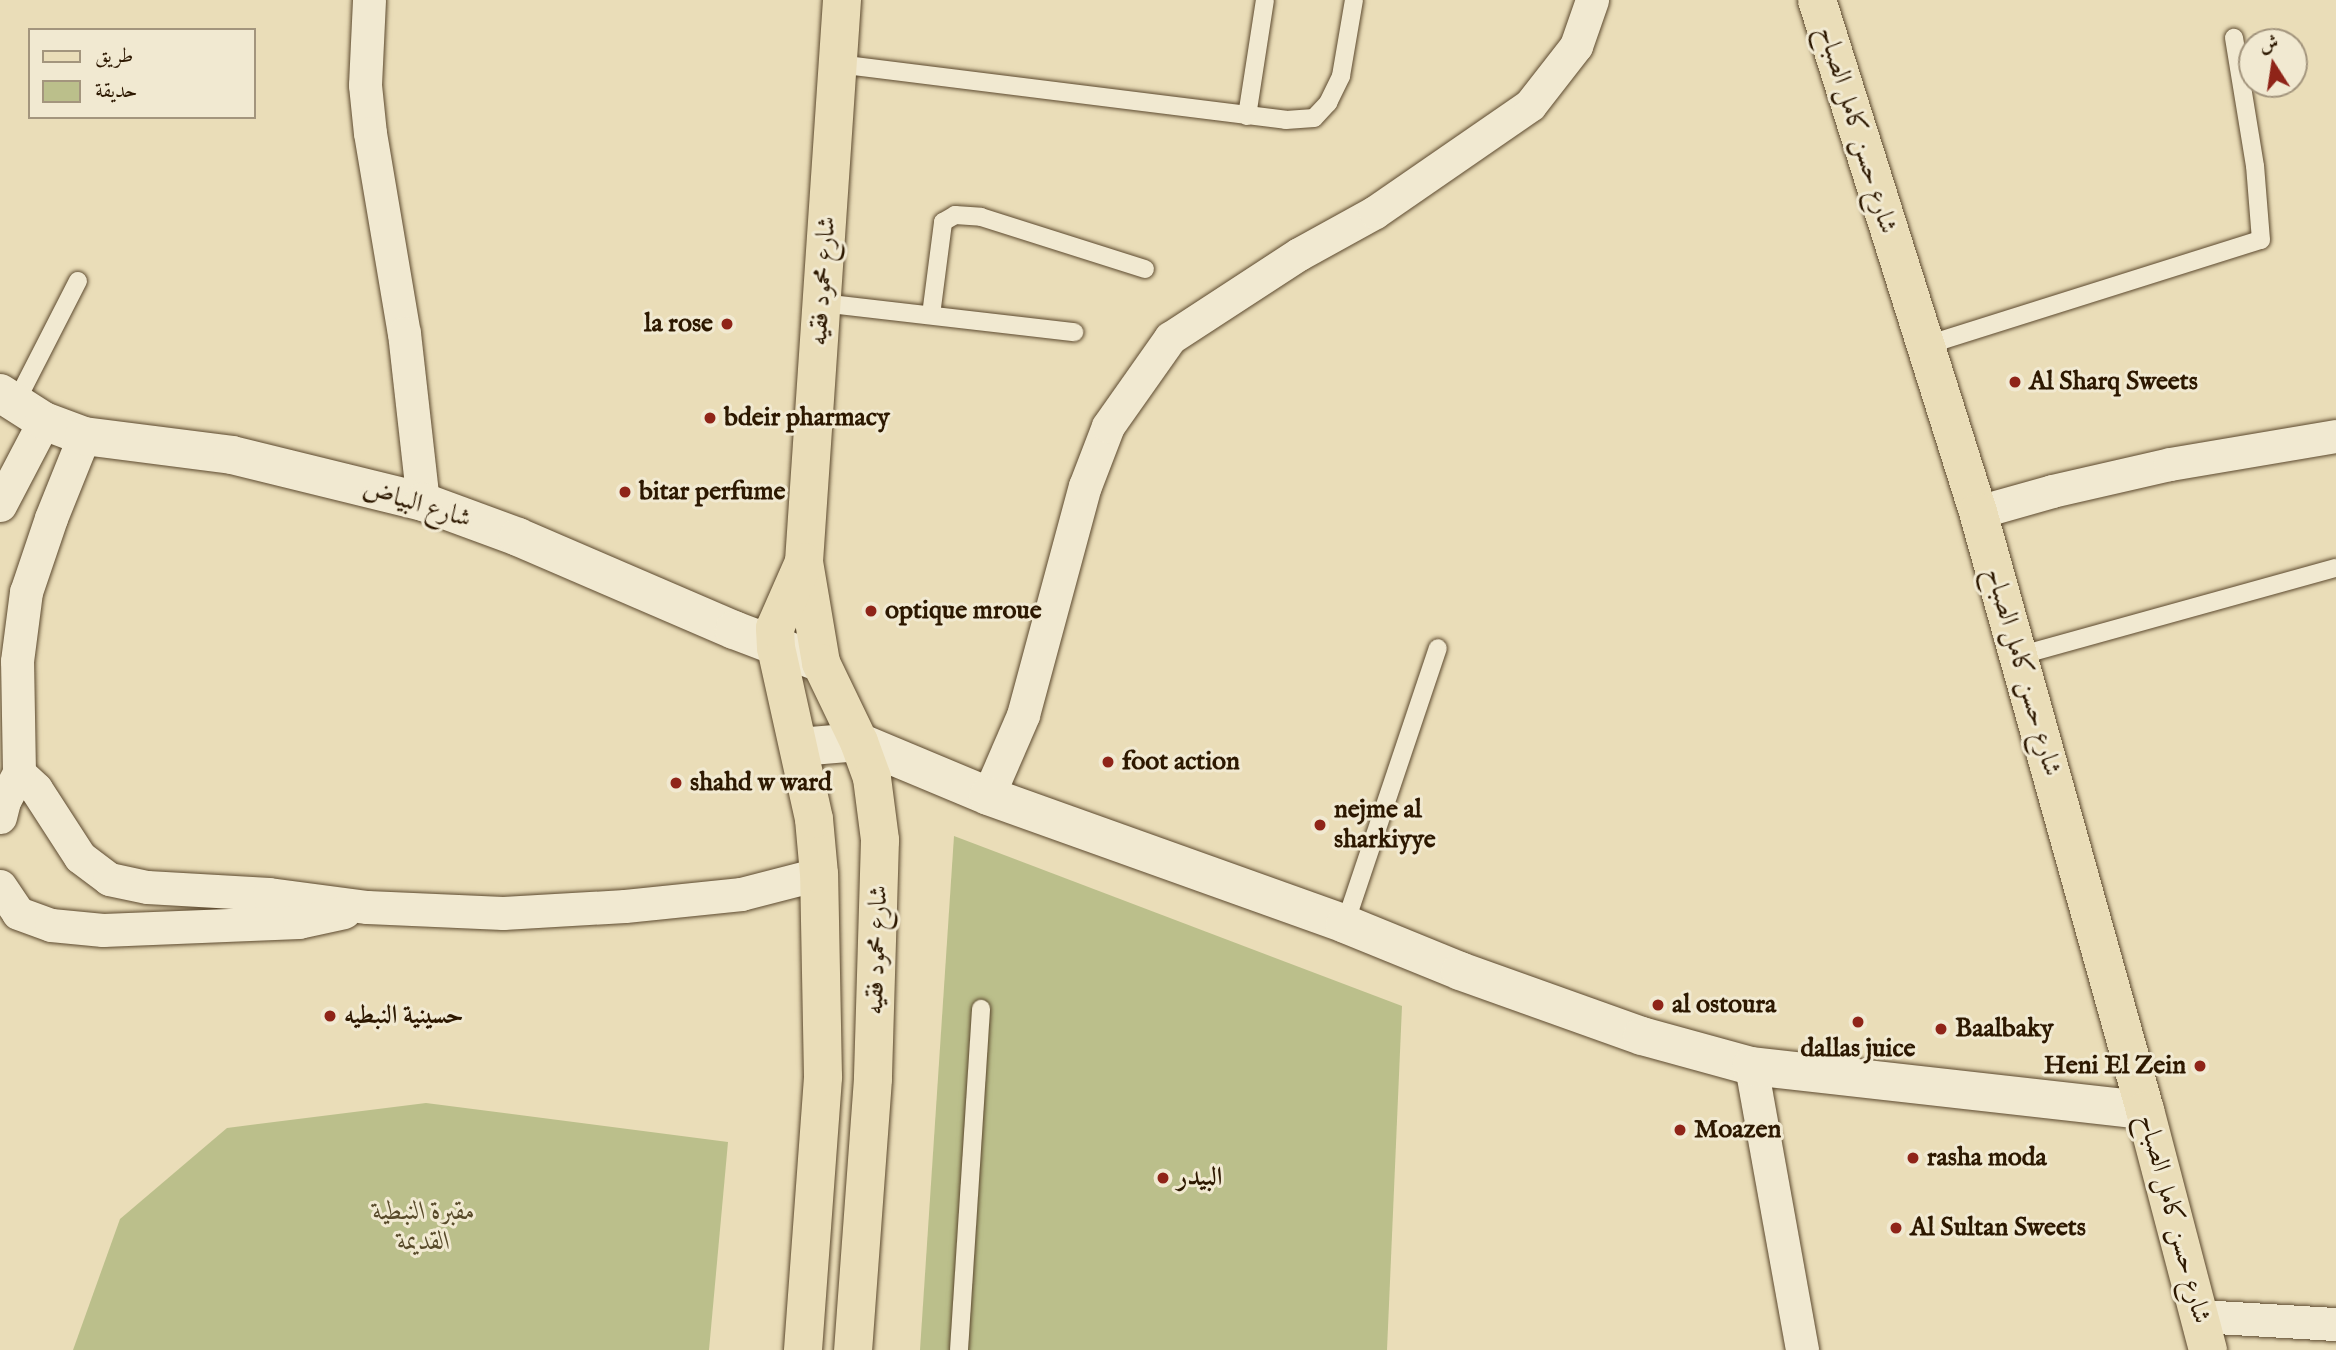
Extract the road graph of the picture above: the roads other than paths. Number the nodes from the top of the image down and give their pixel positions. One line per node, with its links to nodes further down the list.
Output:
1 (369, 0): 19 (street)
2 (842, 0): 8 (main road, شارع محمود فقيه)
3 (1265, 0): 9 (lane)
4 (1354, 0): 9 (lane)
5 (1592, 0): 31 (street)
6 (1817, 0): 15 (main road, شارع حسن كامل الصباح)
7 (2234, 38): 15 (lane)
8 (838, 64): 9 (lane); 12 (main road, شارع محمود فقيه)
9 (1247, 116)
10 (1145, 269): 13 (lane)
11 (78, 281): 16 (lane)
12 (822, 303): 13 (lane); 22 (main road, شارع محمود فقيه)
13 (931, 315): 14 (lane)
14 (1074, 332)
15 (1924, 346): 21 (main road, شارع حسن كامل الصباح)
16 (20, 405): 17 (main road, شارع البياض); 20 (street)
17 (84, 436): 19 (main road, شارع البياض); 30 (street)
18 (2336, 436): 21 (street)
19 (423, 502): 24 (main road, شارع البياض)
20 (0, 505)
21 (1978, 512): 26 (main road, شارع حسن كامل الصباح)
22 (804, 562): 24 (main road, شارع محمود فقيه); 27 (main road, شارع محمود فقيه)
23 (2336, 568): 26 (lane)
24 (776, 648): 27 (main road, شارع البياض); 29 (main road, شارع محمود فقيه)
25 (1438, 648): 36 (lane)
26 (2018, 656): 39 (main road, شارع حسن كامل الصباح)
27 (821, 663): 28 (main road, شارع محمود فقيه)
28 (859, 742): 29 (main road); 31 (main road); 43 (main road, شارع محمود فقيه)
29 (799, 747): 33 (main road, شارع محمود فقيه)
30 (19, 772): 32 (street); 35 (street)
31 (988, 796): 36 (main road)
32 (0, 817)
33 (819, 874): 35 (street); 42 (main road, شارع محمود فقيه)
34 (0, 886): 35 (street)
35 (367, 906)
36 (1345, 923): 38 (main road)
37 (981, 1009): 44 (lane)
38 (1751, 1066): 39 (main road); 45 (street)
39 (2145, 1110): 41 (main road, شارع حسن كامل الصباح)
40 (2336, 1324): 41 (street)
41 (2204, 1333)
42 (803, 1350)
43 (853, 1350)
44 (958, 1350)
45 (1802, 1350)

